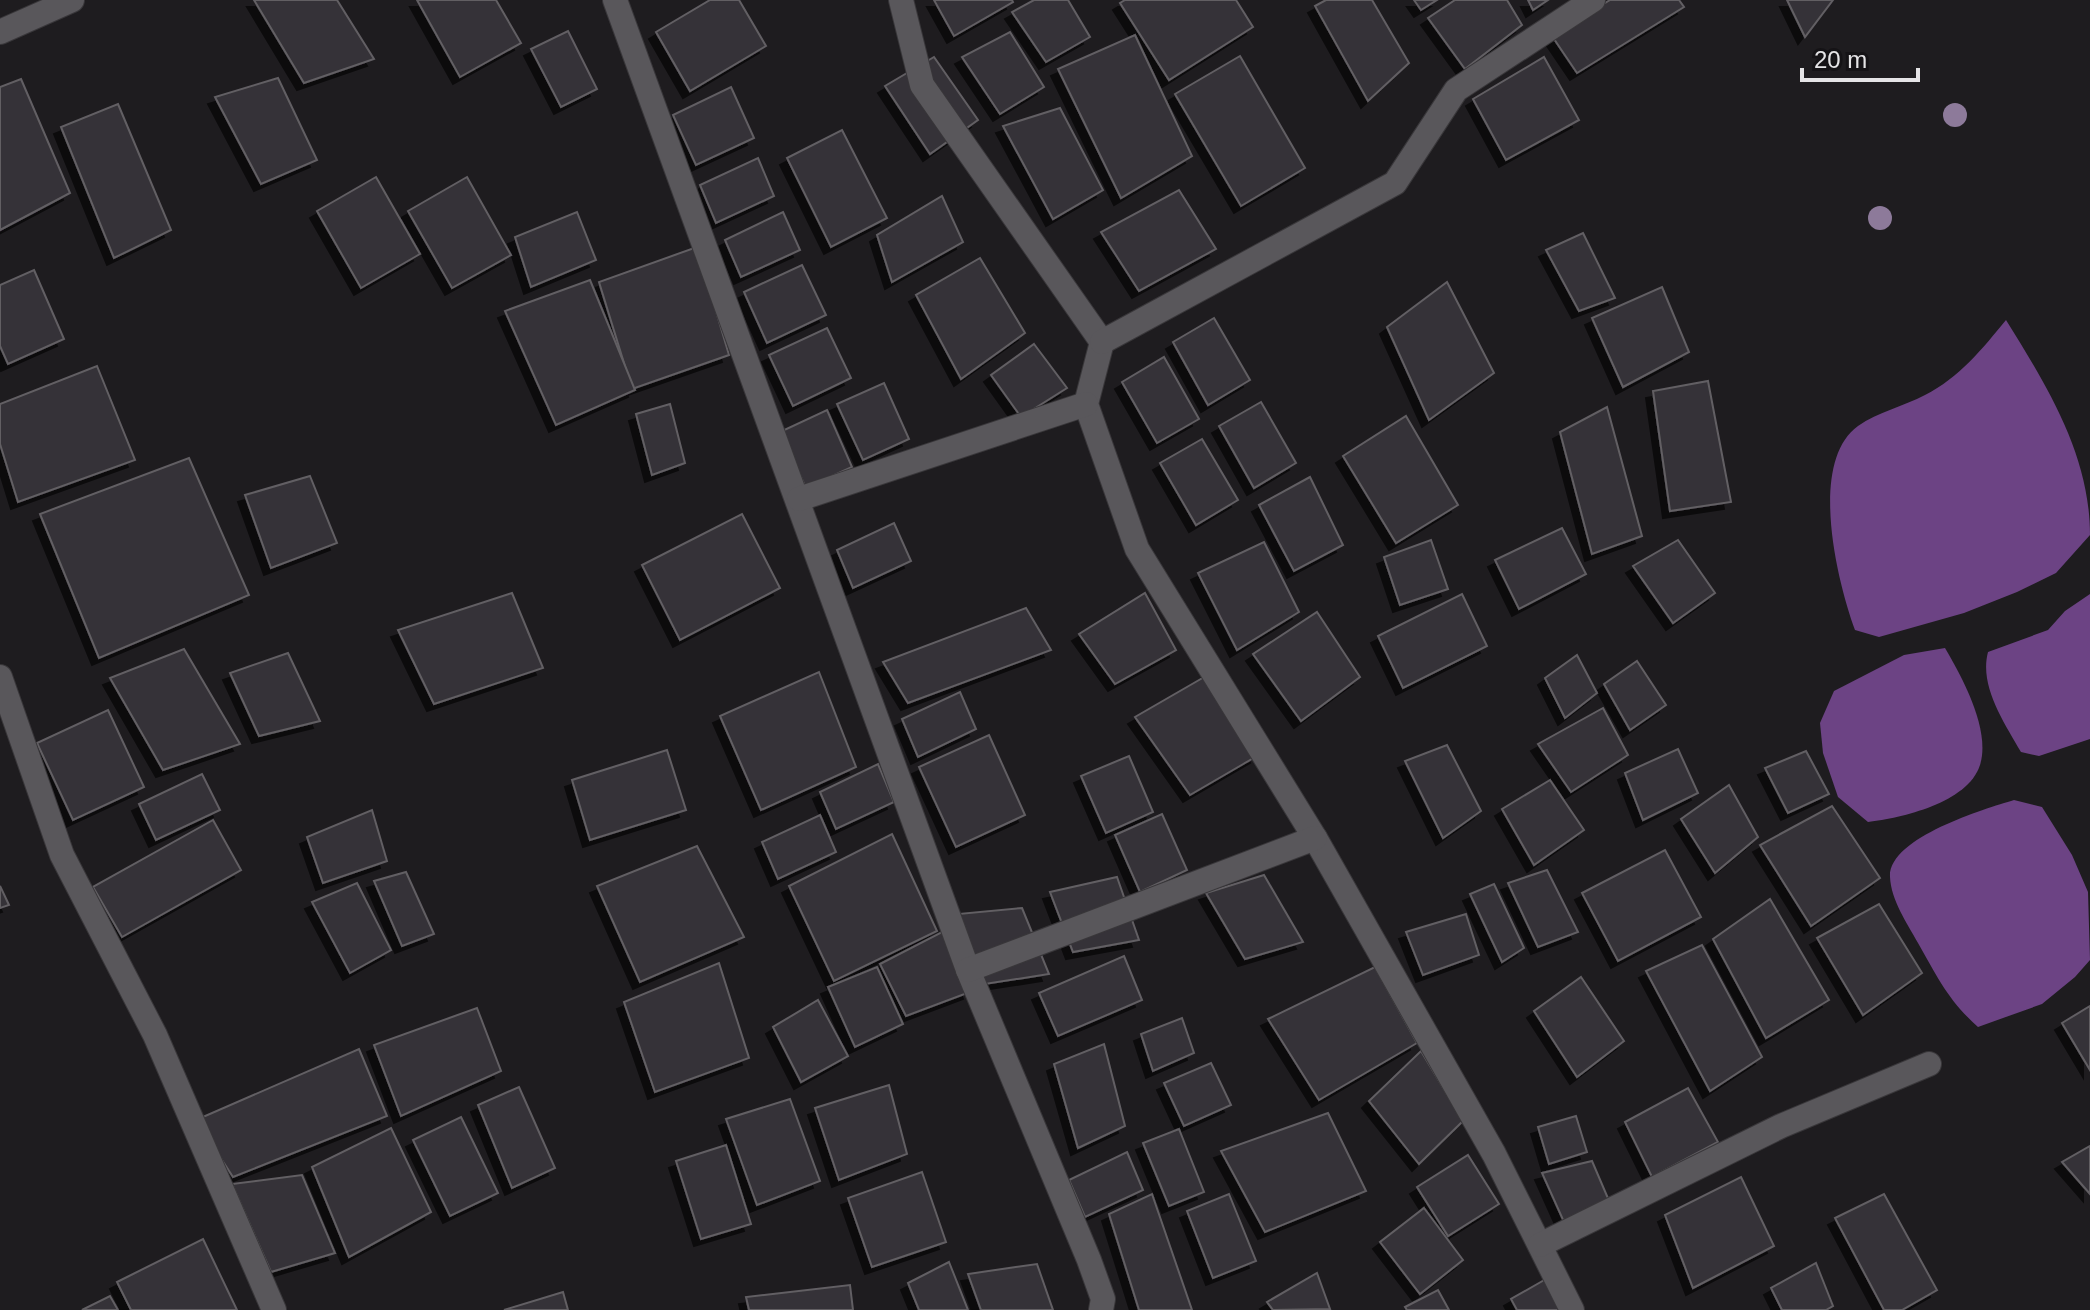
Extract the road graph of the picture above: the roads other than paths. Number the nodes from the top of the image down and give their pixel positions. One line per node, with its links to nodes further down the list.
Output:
1 (72, 0): 5 (street)
2 (615, 0): 8 (street)
3 (901, 0): 6 (street)
4 (1593, 0): 6 (street)
5 (0, 32)
6 (1102, 342): 7 (street)
7 (1086, 404): 8 (street); 10 (street)
8 (799, 499): 11 (street)
9 (0, 677): 14 (street)
10 (1315, 838): 11 (street); 13 (street)
11 (968, 970): 15 (street)
12 (1929, 1064): 13 (street)
13 (1540, 1245): 16 (street)
14 (274, 1310)
15 (1101, 1310)
16 (1572, 1310)

